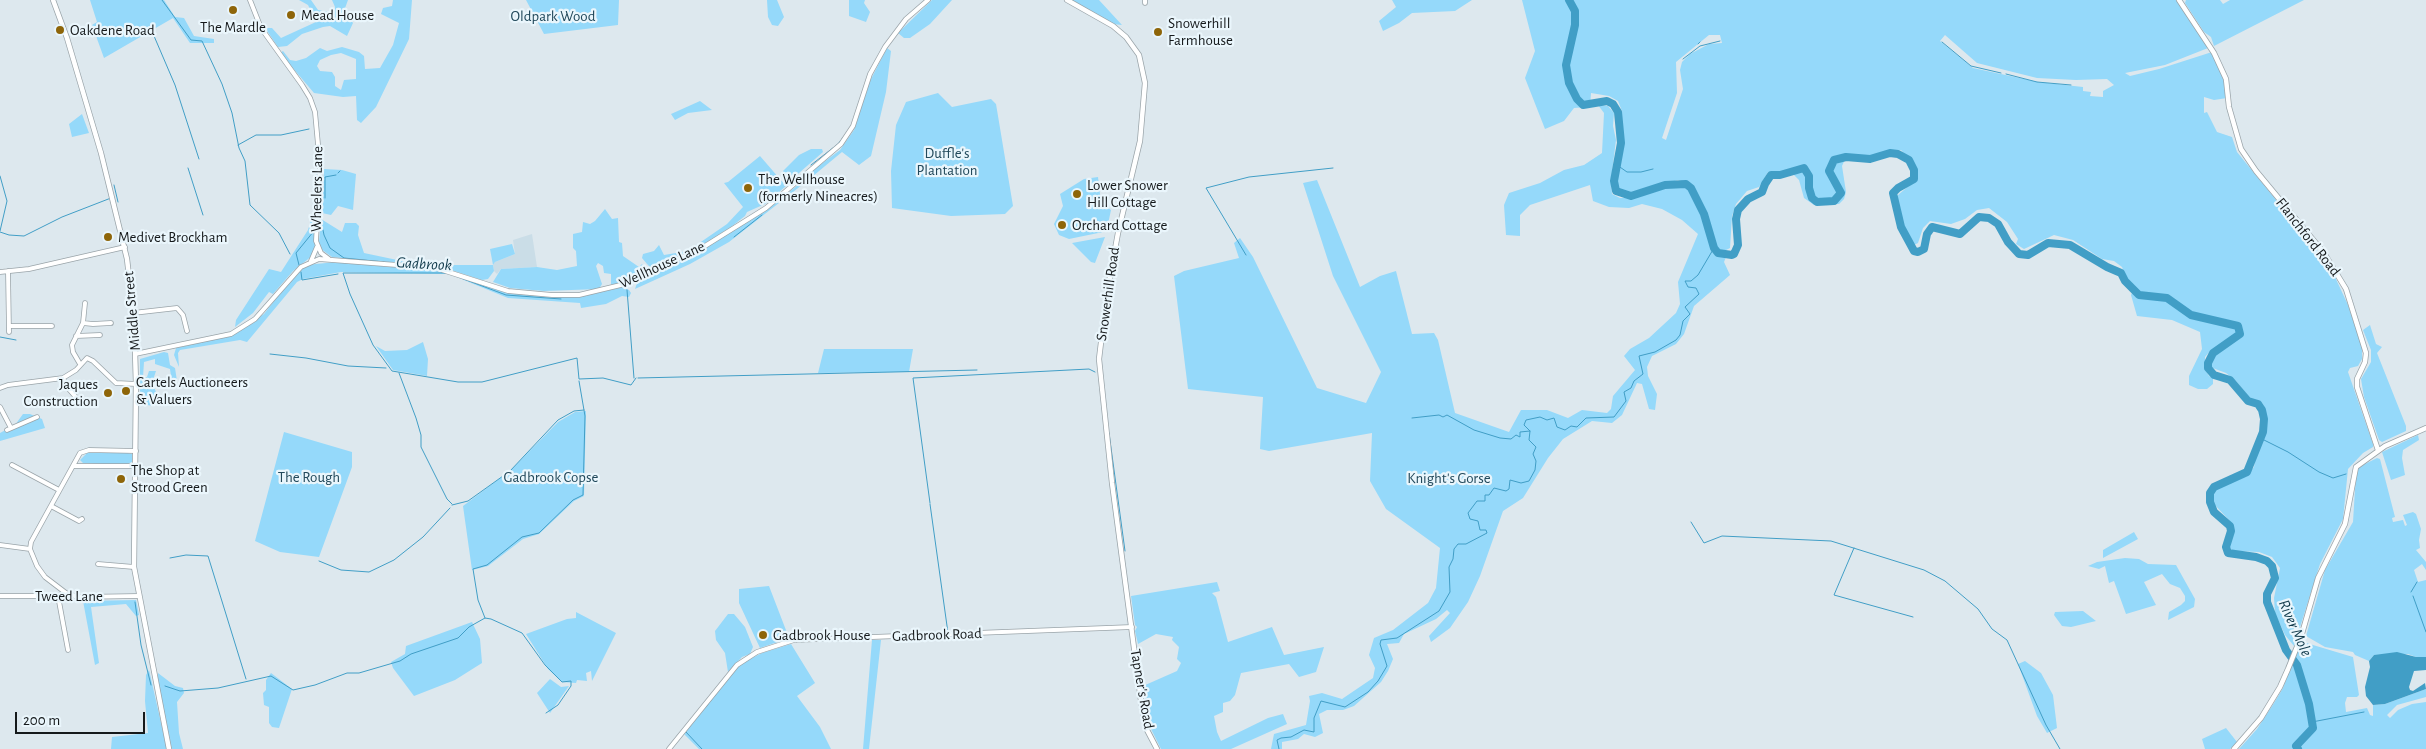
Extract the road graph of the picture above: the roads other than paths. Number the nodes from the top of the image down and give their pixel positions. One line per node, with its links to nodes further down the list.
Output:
1 (53, 0): 6 (street, Middle Street)
2 (250, 0): 7 (street, Wheelers Lane)
3 (928, 0): 8 (street, Wellhouse Lane)
4 (1067, 0): 47 (street, Snowerhill Road)
5 (2180, 0): 31 (street, Flanchford Road)
6 (125, 247): 10 (street); 13 (street, Middle Street)
7 (317, 247): 8 (street, Wheelers Lane); 9 (street, Wheelers Lane)
8 (329, 259): 9 (street, Wellhouse Lane)
9 (311, 261): 22 (street, Wellhouse Lane)
10 (8, 271): 11 (street); 16 (street)
11 (0, 272)
12 (85, 303): 14 (street)
13 (133, 313): 18 (street); 22 (street, Middle Street)
14 (83, 322): 15 (street); 21 (street)
15 (111, 323)
16 (10, 326): 17 (street); 19 (street)
17 (52, 326)
18 (187, 330)
19 (9, 332)
20 (100, 335): 21 (street)
21 (76, 336): 23 (street)
22 (135, 354): 25 (street, Middle Street)
23 (80, 364): 24 (street); 25 (street)
24 (63, 378): 26 (street); 27 (street)
25 (136, 384): 32 (street, Middle Street)
26 (0, 388)
27 (82, 403)
28 (0, 407): 29 (street)
29 (37, 417)
30 (2426, 428): 31 (street)
31 (2378, 450): 52 (street)
32 (136, 451): 34 (street); 35 (street, Middle Street)
33 (12, 465): 36 (street)
34 (74, 466): 35 (street); 36 (street)
35 (136, 466): 42 (street, Middle Street)
36 (59, 490): 37 (street)
37 (51, 506): 38 (street); 40 (street)
38 (82, 519)
39 (0, 545): 40 (street)
40 (30, 549): 43 (street)
41 (98, 564): 42 (street)
42 (134, 567): 46 (street, Middle Street)
43 (66, 593): 45 (street, Tweed Lane); 46 (street, Tweed Lane)
44 (0, 596): 45 (street, Tweed Lane)
45 (58, 596): 48 (street)
46 (139, 596): 49 (street, Middle Street)
47 (1132, 627): 50 (street, Gadbrook Road); 51 (street, Tapner's Road)
48 (68, 650)
49 (169, 749)
50 (668, 749)
51 (1157, 749)
52 (2234, 749)

